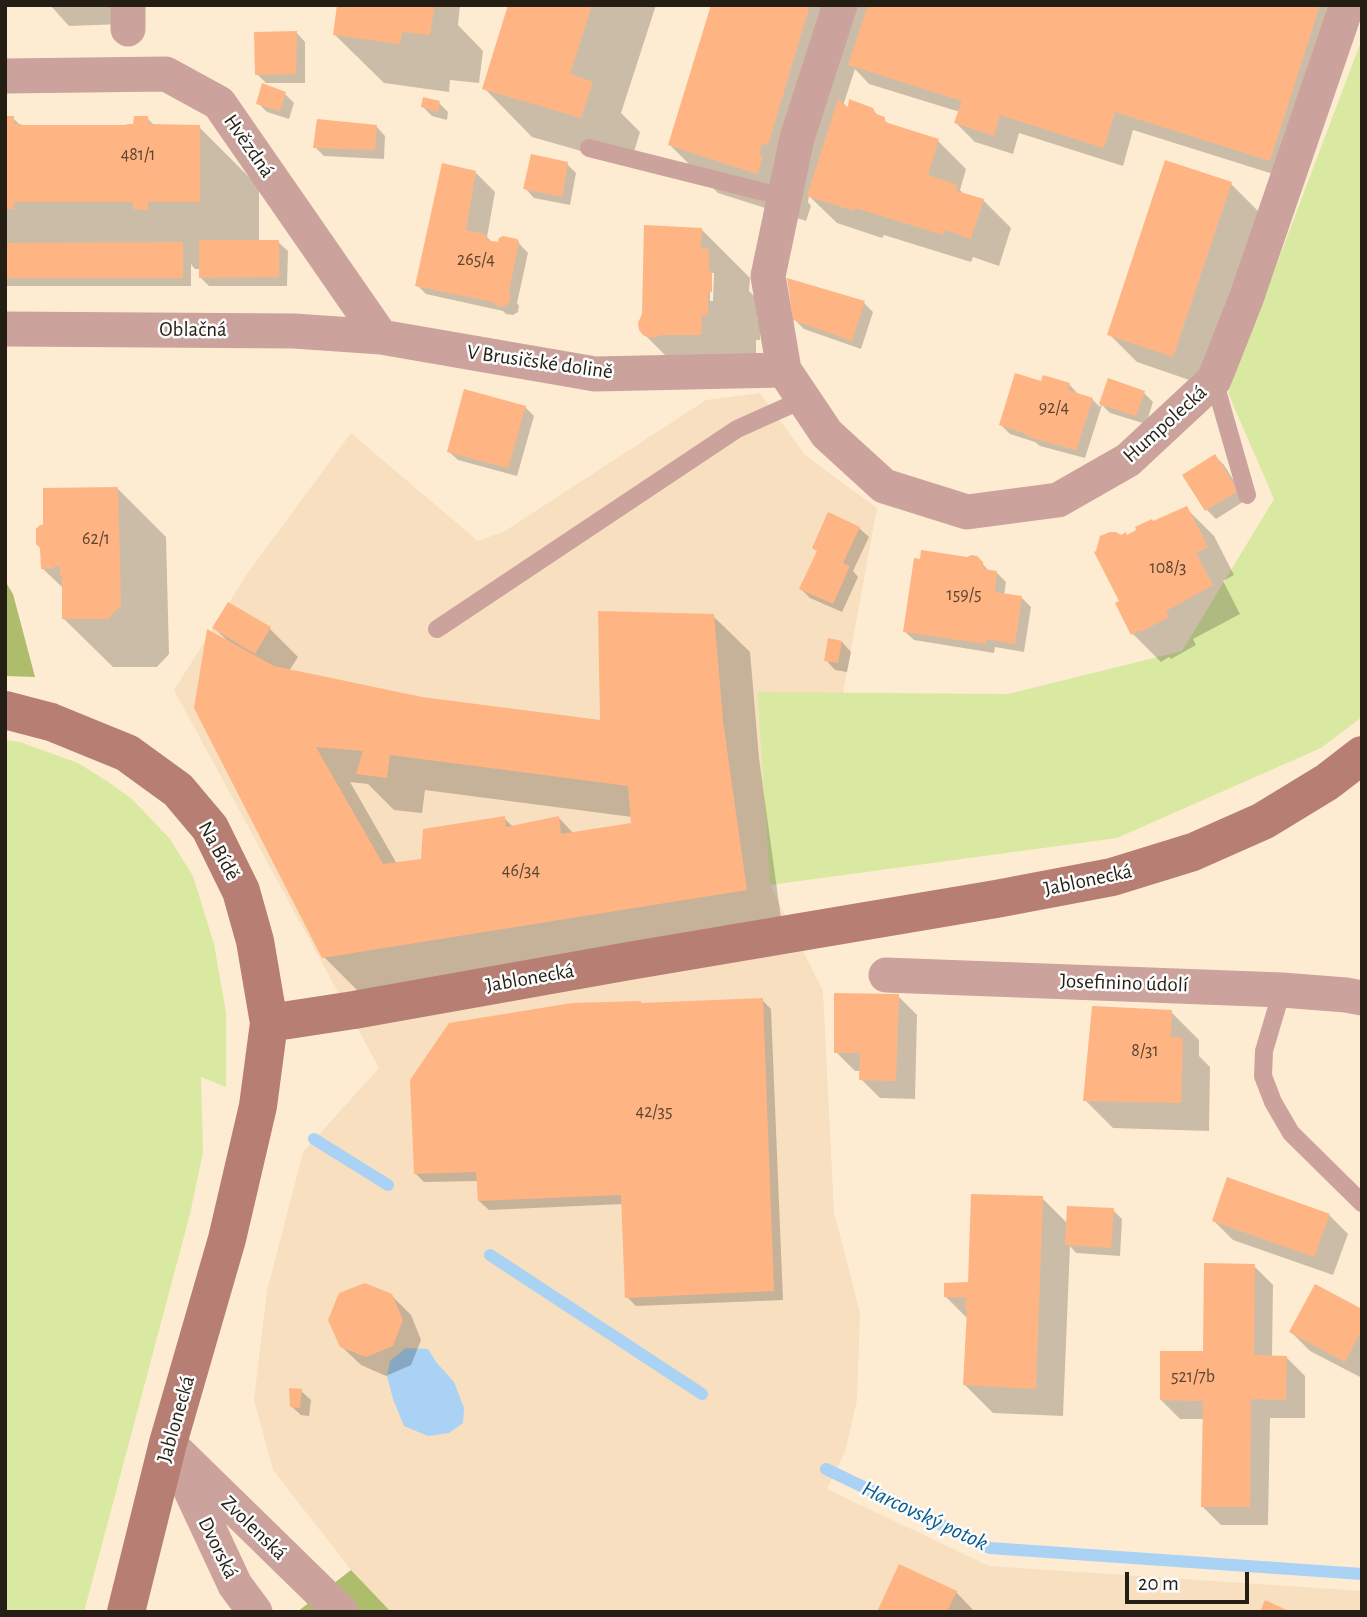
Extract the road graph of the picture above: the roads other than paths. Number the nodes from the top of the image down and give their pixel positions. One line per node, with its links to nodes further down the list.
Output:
1 (840, 5): 5 (street, Humpolecká)
2 (1347, 5): 9 (street, Humpolecká)
3 (5, 76): 7 (street, Hvězdná)
4 (589, 148): 5 (lane)
5 (784, 197): 8 (street, Humpolecká)
6 (5, 330): 7 (street, Oblačná)
7 (381, 337): 8 (street, V Brusičské dolině)
8 (784, 370): 10 (street, Humpolecká)
9 (1214, 380): 10 (street, Humpolecká); 11 (lane)
10 (804, 400): 12 (lane)
11 (1247, 495)
12 (437, 629)
13 (5, 710): 18 (main road, Na Bídě)
14 (1362, 755): 18 (main road, Jablonecká)
15 (886, 975): 16 (street, Josefinino údolí)
16 (1282, 990): 17 (street, Josefinino údolí); 19 (lane)
17 (1362, 998)
18 (269, 1023): 20 (main road, Jablonecká)
19 (1362, 1203)
20 (168, 1443): 21 (main road, Jablonecká); 22 (street, Dvorská); 23 (street, Zvolenská)
21 (126, 1612)
22 (255, 1612)
23 (341, 1612)

